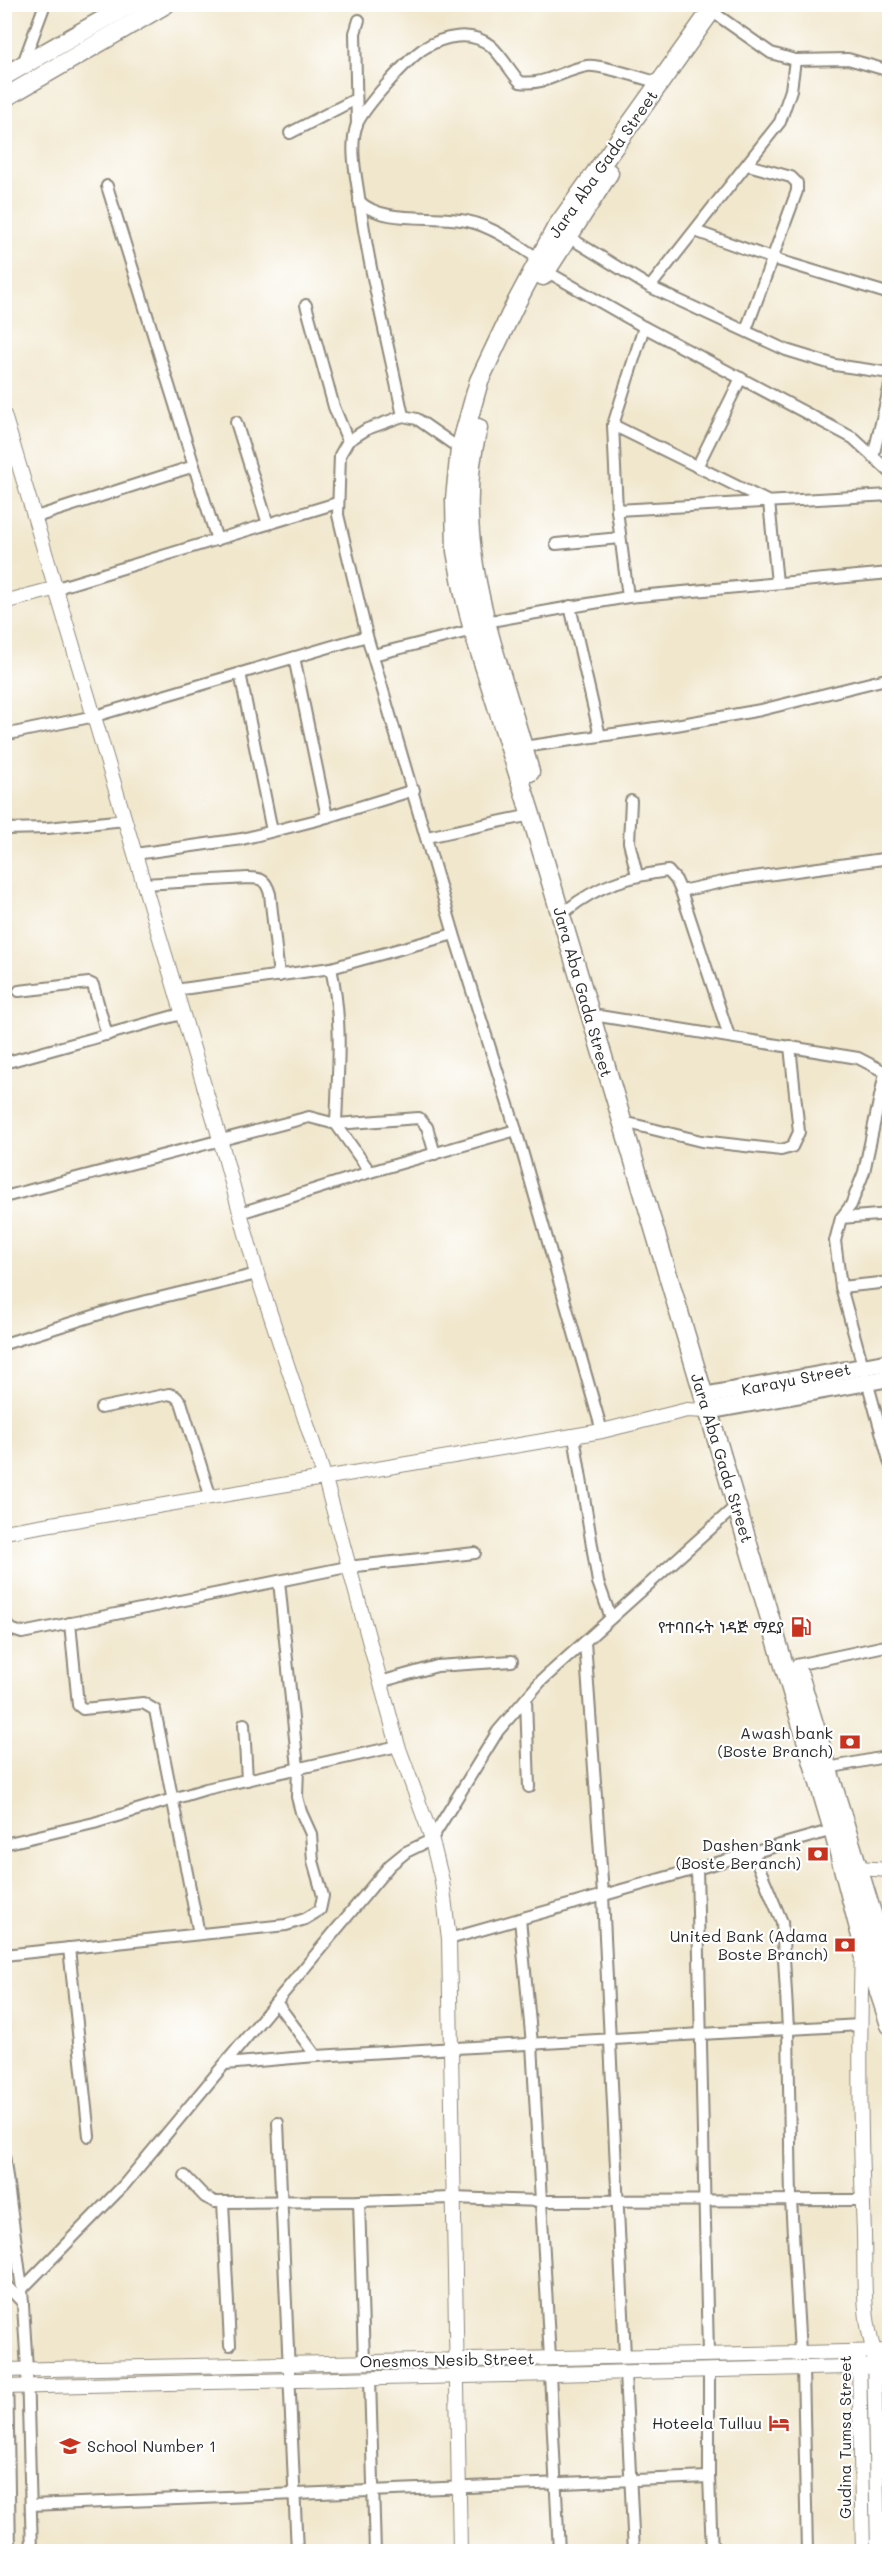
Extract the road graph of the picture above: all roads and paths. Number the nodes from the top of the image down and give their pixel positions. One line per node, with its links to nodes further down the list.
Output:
1 (45, 4): 7 (street)
2 (131, 4): 7 (main road)
3 (166, 4): 11 (main road)
4 (719, 8): 6 (street); 10 (main road, Jara Aba Gada Street); 19 (main road, Jara Aba Gada Street)
5 (359, 20): 12 (street)
6 (795, 60): 8 (street); 15 (street)
7 (21, 66): 9 (main road)
8 (890, 71)
9 (4, 76)
10 (660, 83): 13 (street); 21 (main road, Jara Aba Gada Street)
11 (4, 98)
12 (356, 99): 13 (street); 14 (street)
13 (357, 125): 17 (street)
14 (290, 134)
15 (748, 165): 18 (street); 20 (street)
16 (107, 186): 37 (street)
17 (359, 201): 21 (street); 31 (street)
18 (696, 231): 20 (street); 22 (street)
19 (567, 236): 21 (main road, Jara Aba Gada Street); 22 (street)
20 (771, 258): 23 (street); 26 (street)
21 (542, 265): 25 (street); 35 (main road, Jara Aba Gada Street); 55 (main road, Jara Aba Gada Street)
22 (650, 286): 26 (street)
23 (890, 294)
24 (306, 305): 34 (street)
25 (644, 327): 28 (street); 33 (street)
26 (746, 330): 27 (street)
27 (890, 373)
28 (741, 378): 36 (street); 38 (street)
29 (890, 385): 36 (street)
30 (4, 415): 44 (street)
31 (403, 416): 34 (street); 35 (street)
32 (236, 422): 45 (street)
33 (613, 425): 38 (street); 43 (street)
34 (348, 441): 42 (street)
35 (460, 449): 55 (main road, Jara Aba Gada Street)
36 (873, 457): 39 (street)
37 (194, 466): 44 (street); 47 (street)
38 (697, 467): 41 (street)
39 (890, 472)
40 (890, 495): 41 (street)
41 (769, 502): 43 (street); 50 (street)
42 (337, 503): 45 (street); 56 (street)
43 (616, 510): 46 (street)
44 (36, 518): 51 (street)
45 (268, 524): 47 (street)
46 (620, 538): 48 (street); 52 (street)
47 (217, 540): 51 (street)
48 (556, 544)
49 (890, 573): 50 (street)
50 (777, 583): 52 (street)
51 (57, 588): 53 (street); 61 (street)
52 (628, 597): 54 (street)
53 (4, 602)
54 (570, 606): 55 (street); 63 (street)
55 (479, 626): 57 (street); 64 (main road, Jara Aba Gada Street); 67 (main road, Jara Aba Gada Street)
56 (367, 636): 57 (street); 58 (street)
57 (373, 655): 65 (street)
58 (294, 657): 59 (street); 68 (street)
59 (240, 673): 61 (street); 71 (street)
60 (890, 678): 63 (street)
61 (95, 716): 62 (street); 69 (street)
62 (4, 735)
63 (600, 736): 64 (street)
64 (523, 747): 78 (main road, Jara Aba Gada Street)
65 (414, 790): 68 (street); 72 (street)
66 (631, 801): 75 (street)
67 (531, 815): 72 (street); 108 (main road, Jara Aba Gada Street)
68 (327, 817): 71 (street)
69 (125, 820): 70 (street); 73 (street)
70 (4, 829)
71 (272, 831): 73 (street)
72 (426, 837): 79 (street)
73 (135, 855): 76 (street)
74 (890, 858): 77 (street)
75 (637, 875): 77 (street); 78 (street)
76 (144, 884): 81 (street); 82 (street)
77 (681, 891): 87 (street)
78 (567, 910): 85 (main road, Jara Aba Gada Street)
79 (454, 934): 80 (street); 93 (street)
80 (331, 968): 81 (street); 91 (street)
81 (279, 976): 82 (street)
82 (175, 990): 84 (street)
83 (19, 991): 86 (street)
84 (181, 1014): 86 (street); 94 (street)
85 (599, 1016): 87 (street); 92 (main road, Jara Aba Gada Street)
86 (107, 1035): 89 (street)
87 (729, 1036): 88 (street)
88 (790, 1046): 90 (street); 92 (street)
89 (4, 1063)
90 (887, 1074): 100 (street)
91 (336, 1124): 94 (street); 95 (street); 96 (street)
92 (632, 1124): 108 (main road, Jara Aba Gada Street)
93 (516, 1130): 95 (street); 110 (street)
94 (220, 1139): 97 (street); 98 (street)
95 (435, 1154): 96 (street)
96 (370, 1172): 98 (street)
97 (4, 1197)
98 (240, 1213): 101 (street)
99 (890, 1214): 100 (street)
100 (841, 1218): 103 (street)
101 (257, 1274): 104 (street); 113 (street)
102 (890, 1282): 103 (street)
103 (841, 1287): 106 (street)
104 (4, 1344)
105 (890, 1362): 106 (main road, Karayu Street)
106 (867, 1374): 107 (main road, Karayu Street); 108 (main road, Karayu Street); 112 (street)
107 (890, 1378)
108 (711, 1403): 110 (street); 115 (main road, Jara Aba Gada Street); 126 (main road, Jara Aba Gada Street)
109 (100, 1408): 114 (street)
110 (602, 1431): 111 (street)
111 (574, 1436): 113 (street); 121 (street)
112 (890, 1464)
113 (325, 1479): 114 (street); 118 (street)
114 (211, 1498): 116 (street)
115 (736, 1506): 121 (street); 137 (main road, Jara Aba Gada Street)
116 (4, 1532)
117 (475, 1553): 118 (street)
118 (347, 1567): 119 (street); 127 (street)
119 (279, 1581): 122 (street); 132 (street)
120 (4, 1614): 122 (street)
121 (611, 1618): 123 (street)
122 (70, 1623): 136 (street)
123 (585, 1642): 128 (street); 144 (street)
124 (890, 1645): 126 (street)
125 (512, 1661): 127 (street)
126 (796, 1665): 133 (main road, Jara Aba Gada Street)
127 (380, 1682): 130 (street)
128 (526, 1699): 135 (street); 138 (street)
129 (244, 1724): 134 (street)
130 (398, 1746): 132 (street); 138 (street)
131 (890, 1756): 133 (street)
132 (298, 1768): 134 (street); 146 (street)
133 (828, 1768): 142 (main road, Jara Aba Gada Street)
134 (247, 1780): 136 (street)
135 (529, 1787)
136 (173, 1799): 139 (street); 146 (street)
137 (832, 1830): 140 (street); 148 (main road, Jara Aba Gada Street)
138 (430, 1837): 147 (street); 152 (street)
139 (4, 1845)
140 (753, 1853): 141 (street); 155 (street)
141 (698, 1868): 144 (street); 156 (street)
142 (858, 1868): 143 (street); 151 (main road, Jara Aba Gada Street)
143 (890, 1870)
144 (603, 1895): 145 (street); 157 (street)
145 (520, 1919): 147 (street); 158 (street)
146 (199, 1934): 149 (street)
147 (449, 1939): 159 (street)
148 (862, 1940): 153 (street); 154 (main road, Jara Aba Gada Street)
149 (69, 1948): 150 (street); 163 (street)
150 (4, 1955)
151 (890, 1972)
152 (276, 2002): 160 (street); 161 (street)
153 (860, 2025): 155 (street); 170 (street)
154 (890, 2025)
155 (788, 2029): 156 (street); 169 (street)
156 (699, 2034): 157 (street); 168 (street)
157 (610, 2039): 158 (street); 167 (street)
158 (532, 2043): 159 (street); 172 (street)
159 (450, 2048): 160 (street); 166 (street)
160 (316, 2056): 161 (street)
161 (225, 2064): 176 (street)
162 (278, 2123): 174 (street)
163 (89, 2136)
164 (4, 2155): 176 (street)
165 (185, 2176): 173 (street)
166 (452, 2198): 171 (street); 172 (street); 187 (street)
167 (617, 2200): 168 (street); 172 (street); 185 (street)
168 (706, 2200): 169 (street); 184 (street)
169 (791, 2200): 170 (street); 183 (street)
170 (862, 2200): 178 (street)
171 (359, 2201): 174 (street); 188 (street)
172 (542, 2201): 186 (street)
173 (223, 2202): 174 (street); 179 (street)
174 (281, 2202): 189 (street)
175 (4, 2283): 177 (street)
176 (22, 2289): 177 (street)
177 (23, 2303): 195 (street)
178 (867, 2330): 180 (street, Gudina Tumsa Street); 181 (street, Gudina Tumsa Street)
179 (230, 2345)
180 (859, 2351): 181 (street, Onesmos Nesib Street); 183 (street, Onesmos Nesib Street); 191 (street, Gudina Tumsa Street)
181 (874, 2351): 182 (street, Onesmos Nesib Street); 192 (street, Gudina Tumsa Street)
182 (890, 2351)
183 (800, 2352): 184 (street, Onesmos Nesib Street)
184 (708, 2354): 185 (street, Onesmos Nesib Street)
185 (625, 2356): 186 (street, Onesmos Nesib Street)
186 (550, 2358): 187 (street, Onesmos Nesib Street)
187 (455, 2360): 188 (street, Onesmos Nesib Street); 199 (street)
188 (364, 2362): 189 (street, Onesmos Nesib Street)
189 (288, 2363): 195 (street, Onesmos Nesib Street); 201 (street)
190 (890, 2366): 192 (street, Onesmos Nesib Street)
191 (860, 2367): 192 (street, Onesmos Nesib Street); 193 (street, Onesmos Nesib Street); 220 (street, Gudina Tumsa Street)
192 (875, 2367): 221 (street, Gudina Tumsa Street)
193 (803, 2368): 196 (street, Onesmos Nesib Street); 219 (street)
194 (6, 2369): 195 (street, Onesmos Nesib Street); 202 (street)
195 (27, 2369): 203 (street)
196 (709, 2371): 197 (street, Onesmos Nesib Street); 204 (street)
197 (625, 2373): 198 (street, Onesmos Nesib Street); 205 (street)
198 (550, 2374): 199 (street, Onesmos Nesib Street); 206 (street)
199 (456, 2377): 200 (street, Onesmos Nesib Street); 207 (street)
200 (370, 2379): 201 (street, Onesmos Nesib Street); 208 (street)
201 (289, 2380): 203 (street, Onesmos Nesib Street); 209 (street)
202 (6, 2387): 203 (street, Onesmos Nesib Street); 211 (street)
203 (28, 2387): 210 (street)
204 (709, 2477): 205 (street); 218 (street)
205 (630, 2480): 206 (street); 217 (street)
206 (556, 2483): 207 (street); 216 (street)
207 (459, 2487): 208 (street); 215 (street)
208 (374, 2491): 209 (street); 214 (street)
209 (294, 2494): 210 (street); 213 (street)
210 (31, 2505): 212 (street)
211 (10, 2552)
212 (32, 2552)
213 (297, 2552)
214 (375, 2552)
215 (460, 2552)
216 (559, 2552)
217 (634, 2552)
218 (712, 2552)
219 (807, 2552)
220 (862, 2552)
221 (878, 2552)

